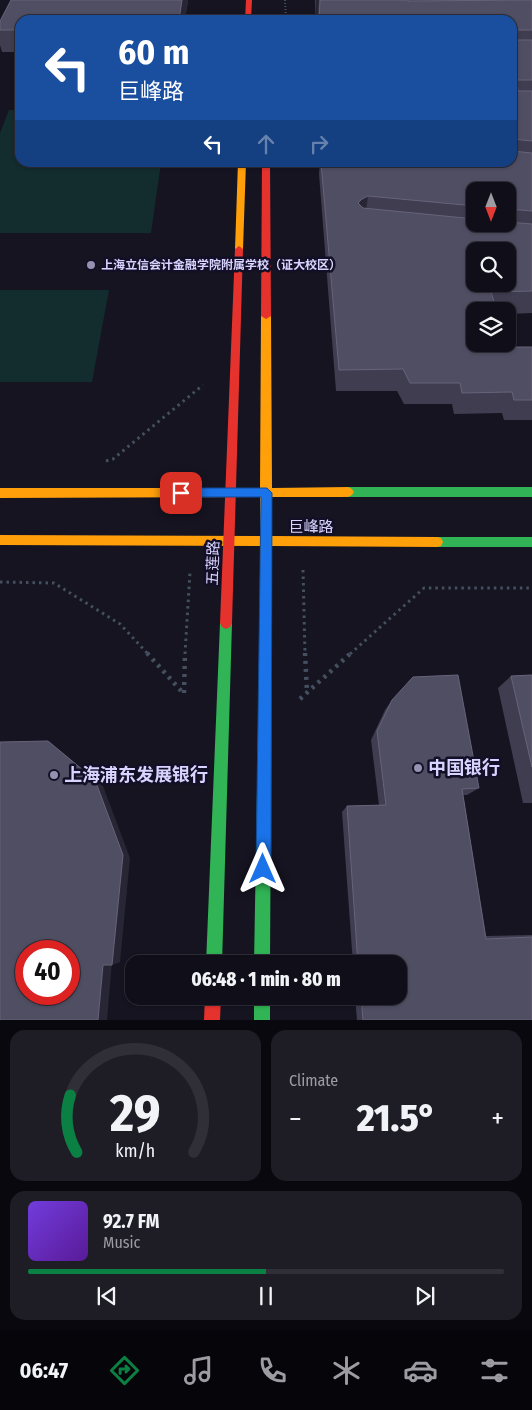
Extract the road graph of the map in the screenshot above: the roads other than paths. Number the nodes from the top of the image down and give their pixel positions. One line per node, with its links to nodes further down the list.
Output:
1 (249, 0): 2 (street)
2 (248, 15)
3 (242, 167): 7 (street, 五莲路)
4 (266, 167): 8 (street)
5 (532, 492): 8 (street)
6 (0, 493): 7 (street)
7 (230, 493): 8 (street); 10 (street, 五莲路)
8 (267, 493): 11 (street)
9 (0, 540): 10 (street, 巨峰路)
10 (228, 540): 11 (street, 巨峰路); 13 (street, 五莲路)
11 (266, 542): 12 (street, 巨峰路); 14 (street)
12 (532, 542)
13 (214, 955)
14 (262, 955)
15 (213, 1005): 17 (street)
16 (262, 1005): 18 (street)
17 (212, 1020)
18 (262, 1020)

